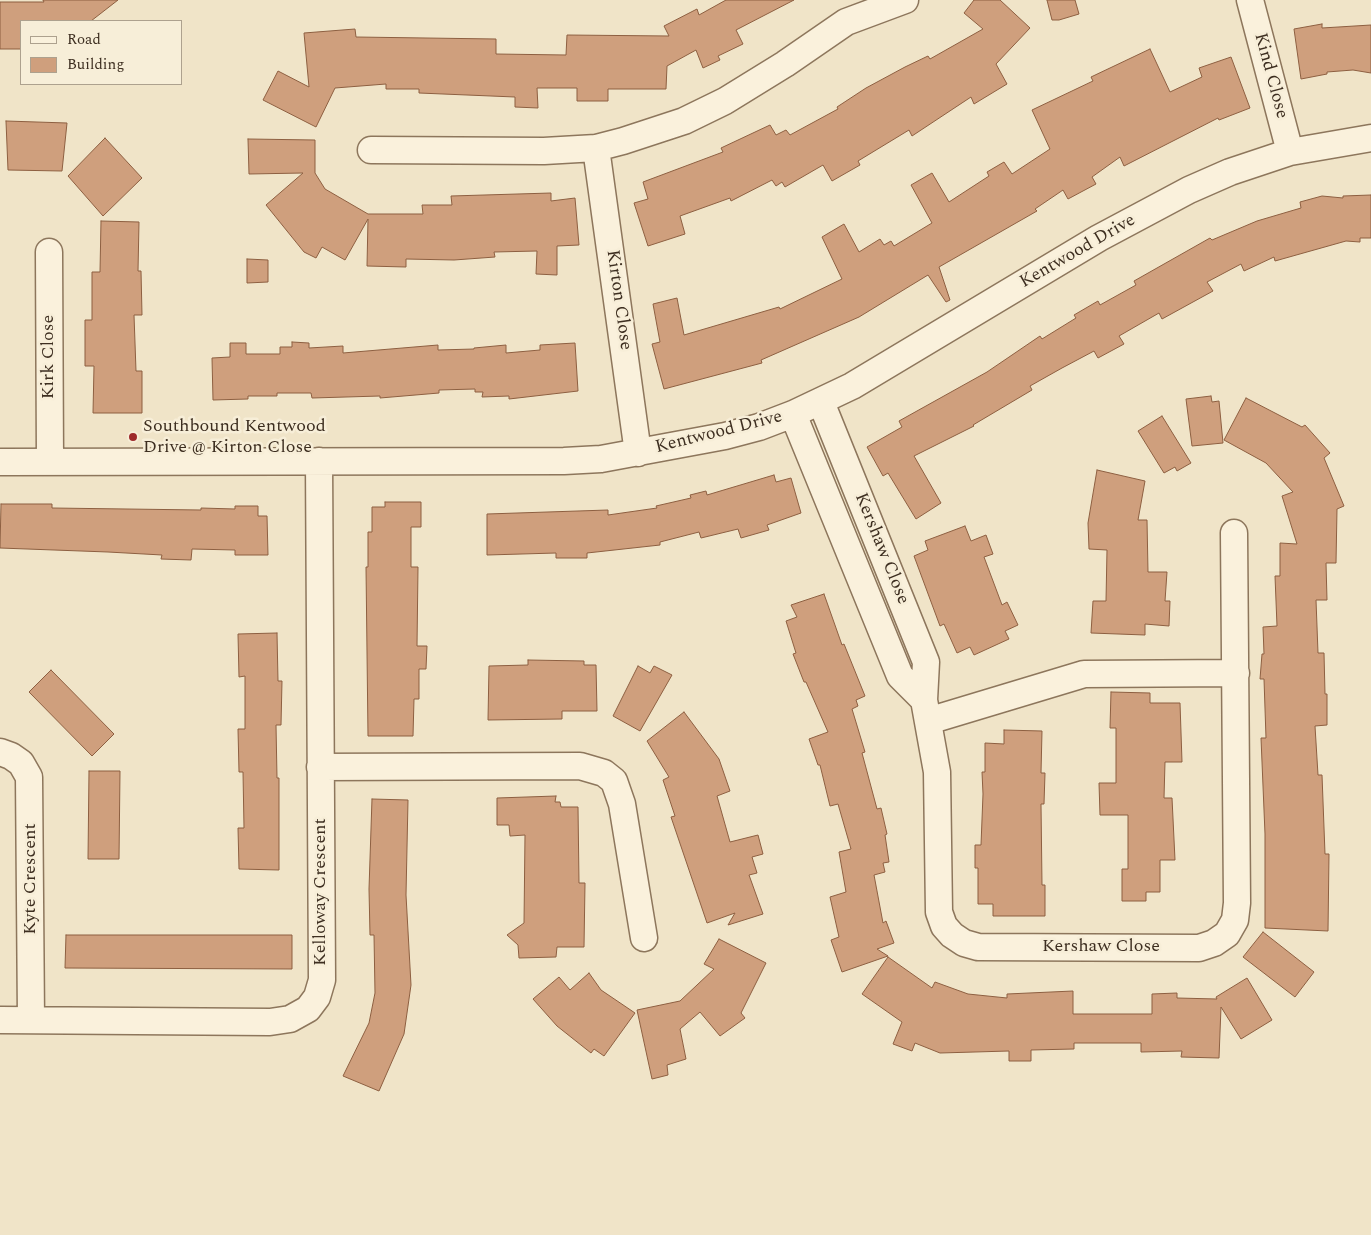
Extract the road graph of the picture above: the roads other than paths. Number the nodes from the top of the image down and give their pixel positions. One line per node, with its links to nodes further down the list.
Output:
1 (905, 0): 3 (street)
2 (1250, 0): 7 (street, Kind Close)
3 (850, 11): 5 (street)
4 (1371, 138): 7 (street, Kentwood Drive)
5 (596, 148): 6 (street); 11 (street, Kirton Close)
6 (370, 150)
7 (1290, 152): 9 (street, Kentwood Drive)
8 (49, 252): 14 (street, Kirk Close)
9 (821, 402): 10 (street, Kentwood Drive); 17 (street, Kershaw Close)
10 (794, 414): 11 (street, Kentwood Drive); 17 (street, Kershaw Close)
11 (638, 453): 12 (street, Kentwood Drive)
12 (319, 461): 14 (street, Kentwood Drive); 19 (street, Kelloway Crescent)
13 (0, 462): 14 (street, Kentwood Drive)
14 (50, 462)
15 (1234, 534): 16 (street, Kershaw Close)
16 (1236, 673): 17 (street); 17 (street, Kershaw Close)
17 (926, 710)
18 (0, 752): 22 (street, Kyte Crescent)
19 (320, 766): 20 (street); 22 (street, Kelloway Crescent)
20 (644, 938)
21 (0, 1020): 22 (street, Kelloway Crescent)
22 (31, 1020)

